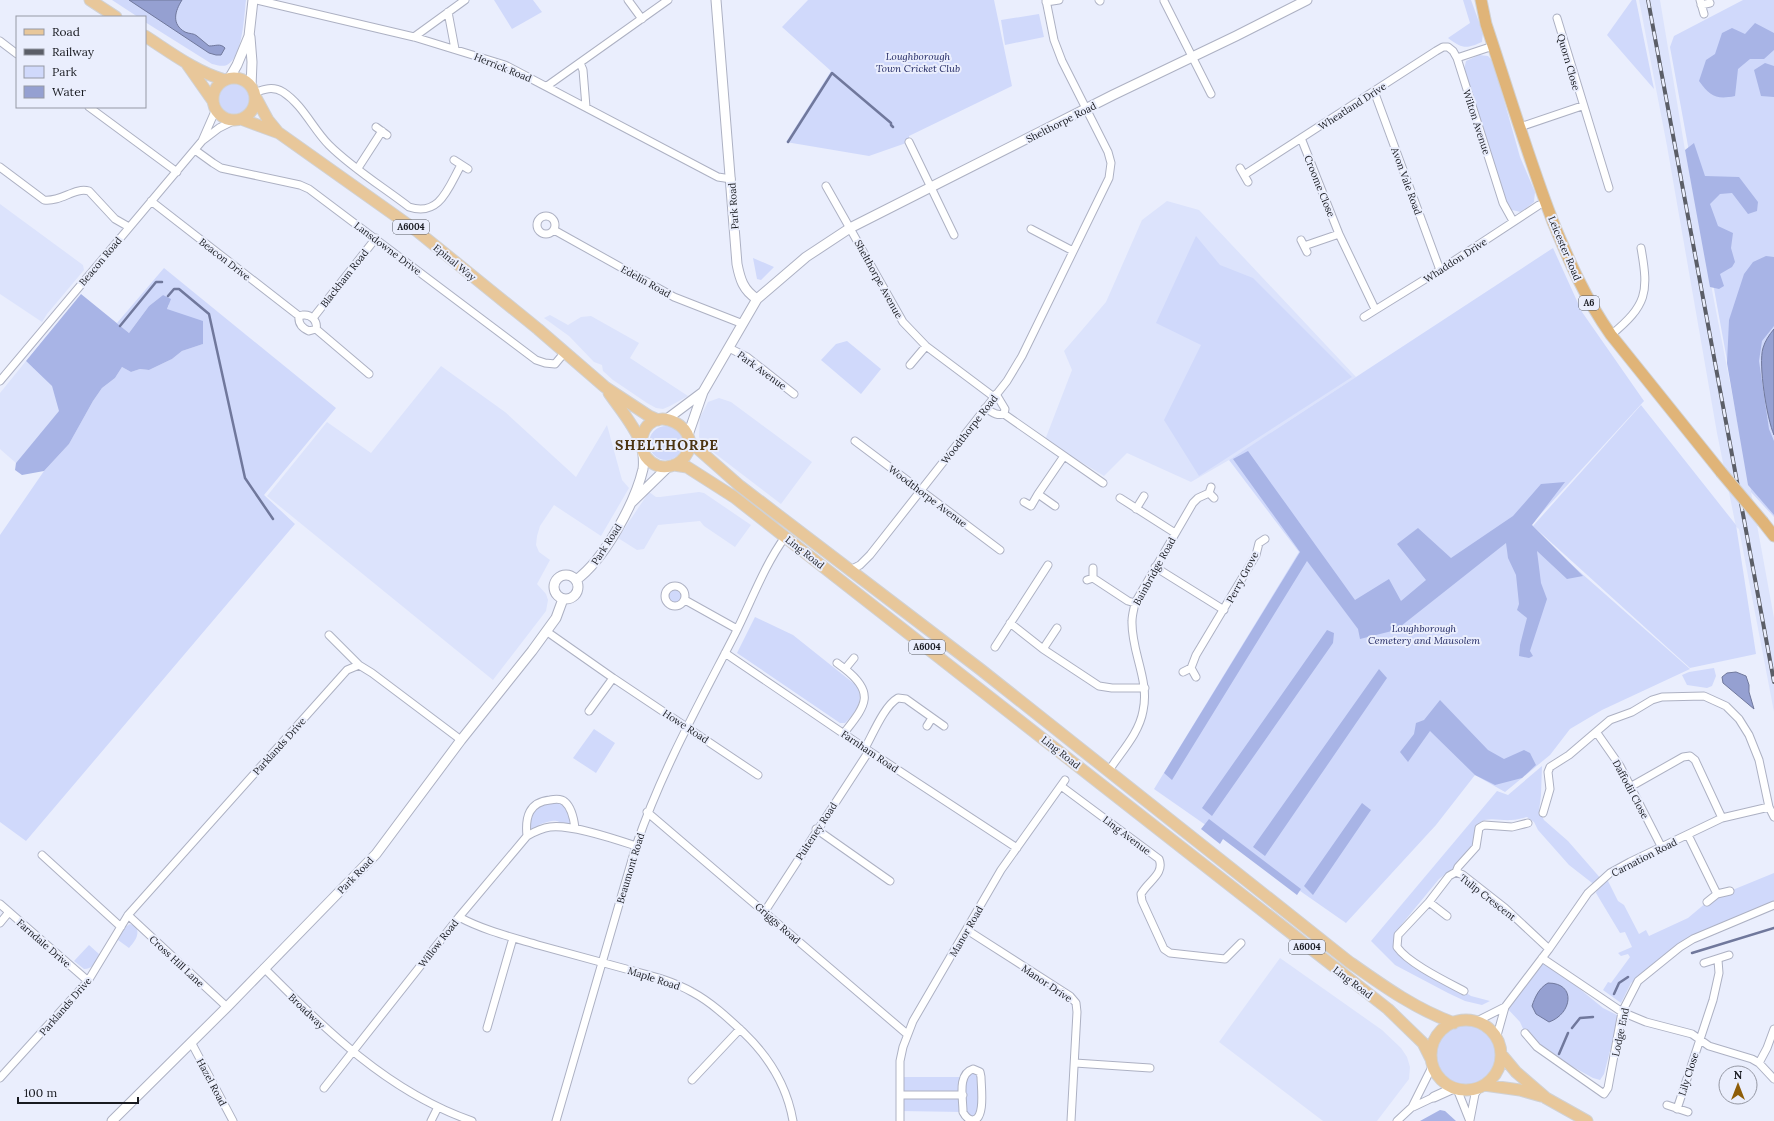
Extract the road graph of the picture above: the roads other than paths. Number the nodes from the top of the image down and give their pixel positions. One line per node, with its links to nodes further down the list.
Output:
1 (90, 0): 18 (main road)
2 (253, 0): 22 (street)
3 (257, 0): 24 (street, Herrick Road)
4 (466, 0): 16 (street)
5 (628, 0): 20 (street)
6 (668, 0): 20 (street)
7 (716, 0): 58 (street, Park Road)
8 (1059, 0): 12 (street)
9 (1306, 0): 29 (street, Shelthorpe Road)
10 (1474, 0): 21 (highway, Leicester Road / A6)
11 (1481, 0): 21 (highway, Leicester Road / A6)
12 (1046, 1): 42 (street, Woodthorpe Road)
13 (1164, 1): 29 (street)
14 (1701, 3): 15 (street); 17 (street)
15 (1710, 3)
16 (448, 12): 24 (street); 27 (street)
17 (1704, 14)
18 (114, 16)
19 (1557, 18): 40 (street, Quorn Close)
20 (642, 19): 32 (street)
21 (1486, 24): 26 (highway, Leicester Road / A6)
22 (249, 36): 33 (street); 36 (street)
23 (146, 37): 31 (main road)
24 (414, 37): 27 (street, Herrick Road)
25 (0, 41): 28 (street)
26 (1493, 46): 30 (street); 44 (highway, Leicester Road / A6)
27 (454, 49): 34 (street, Herrick Road)
28 (16, 53)
29 (1192, 56): 37 (street); 42 (street, Shelthorpe Road)
30 (1457, 58): 35 (street, Wheatland Drive); 64 (street, Wilton Avenue)
31 (184, 60): 33 (main road); 38 (main road)
32 (580, 63): 34 (street); 39 (street)
33 (227, 79): 36 (main road); 38 (main road)
34 (547, 86): 39 (street, Herrick Road)
35 (1374, 91): 47 (street, Wheatland Drive); 75 (street, Avon Vale Road)
36 (253, 92): 43 (main road); 46 (main road, Epinal Way / A6004); 54 (street)
37 (1211, 94)
38 (215, 105): 43 (main road); 48 (street, Beacon Road)
39 (586, 106): 58 (street, Herrick Road)
40 (1582, 106): 44 (street); 61 (street, Quorn Close)
41 (90, 108): 57 (street)
42 (1086, 110): 60 (street, Shelthorpe Road); 74 (street, Woodthorpe Road)
43 (238, 119): 46 (main road, Epinal Way / A6004); 48 (street, Beacon Road)
44 (1520, 127): 63 (highway, Leicester Road / A6)
45 (382, 131): 54 (street)
46 (279, 133): 86 (main road, Epinal Way / A6004)
47 (1301, 138): 55 (street, Wheatland Drive); 69 (street, Croome Close)
48 (202, 141): 50 (street, Beacon Road)
49 (909, 142): 60 (street)
50 (195, 150): 57 (street, Beacon Road); 71 (street, Lansdowne Drive)
51 (454, 160): 52 (street)
52 (461, 166): 54 (street); 56 (street)
53 (0, 167): 65 (street)
54 (358, 168)
55 (1240, 168)
56 (468, 169)
57 (177, 172): 62 (street, Beacon Road)
58 (731, 179): 76 (street, Park Road)
59 (826, 186): 66 (street)
60 (931, 188): 66 (street, Shelthorpe Road); 70 (street)
61 (1609, 188)
62 (151, 201): 65 (street, Beacon Road); 78 (street, Beacon Drive)
63 (1546, 203): 64 (street, Whaddon Drive); 83 (highway, Leicester Road / A6)
64 (1513, 222): 75 (street, Whaddon Drive)
65 (129, 227): 89 (street, Beacon Road)
66 (850, 228): 76 (street, Shelthorpe Road); 84 (street, Shelthorpe Avenue)
67 (1031, 229): 74 (street)
68 (554, 230): 81 (street, Edelin Road)
69 (1339, 234): 72 (street); 77 (street, Croome Close)
70 (954, 235)
71 (376, 238): 80 (street, Blackham Road); 86 (street, Lansdowne Drive)
72 (1304, 246)
73 (1641, 248): 83 (street)
74 (1073, 251): 93 (street, Woodthorpe Road)
75 (1440, 270): 77 (street, Whaddon Drive)
76 (757, 299): 81 (street)
77 (1375, 309): 79 (street, Whaddon Drive)
78 (299, 316): 80 (street, Beacon Drive); 82 (street, Beacon Drive)
79 (1364, 317)
80 (313, 318): 82 (street)
81 (743, 324): 85 (street)
82 (316, 329): 88 (street, Beacon Drive)
83 (1611, 334): 113 (highway, Leicester Road / A6, bridge)
84 (926, 346): 87 (street); 93 (street, Shelthorpe Avenue)
85 (728, 348): 91 (street); 92 (street, Park Avenue)
86 (565, 352): 90 (main road, Epinal Way / A6004)
87 (910, 365)
88 (370, 374)
89 (0, 380)
90 (605, 387): 96 (main road, Epinal Way / A6004); 99 (main road, Epinal Way / A6004)
91 (703, 392): 96 (street); 97 (street)
92 (794, 394)
93 (995, 396): 94 (street, Woodthorpe Road); 95 (street, Shelthorpe Avenue)
94 (985, 408): 95 (street); 103 (street, Woodthorpe Road)
95 (1004, 414): 100 (street)
96 (662, 420): 97 (main road, A6004); 99 (main road)
97 (688, 438): 101 (main road); 121 (main road, Ling Road / A6004)
98 (855, 441): 103 (street, Woodthorpe Avenue)
99 (642, 447): 101 (main road, A6004); 109 (street, Park Road)
100 (1064, 456): 102 (street); 105 (street)
101 (672, 466): 109 (street, Park Road); 114 (main road, Ling Road / A6004)
102 (1103, 483)
103 (920, 491): 116 (street, Woodthorpe Avenue); 121 (street, Woodthorpe Road)
104 (1212, 492): 112 (street, Bainbridge Road)
105 (1038, 494): 108 (street); 110 (street)
106 (1144, 496): 111 (street)
107 (1120, 498): 111 (street)
108 (1024, 502)
109 (632, 503): 122 (street, Park Road)
110 (1055, 506)
111 (1136, 509): 112 (street)
112 (1175, 533): 119 (street, Bainbridge Road)
113 (1774, 536)
114 (785, 537): 120 (main road, Ling Road / A6004); 129 (street, Beaumont Road)
115 (1259, 541): 126 (street, Perry Grove)
116 (1000, 550)
117 (1048, 565): 127 (street)
118 (1093, 568): 125 (street)
119 (1155, 568): 125 (street, Bainbridge Road); 126 (street, Perry Grove)
120 (828, 570): 121 (main road); 213 (main road, Ling Road / A6004)
121 (850, 570): 153 (main road, Ling Road / A6004)
122 (576, 580): 123 (street); 123 (street)
123 (563, 599): 130 (street, Park Road)
124 (685, 600): 129 (street)
125 (1135, 603): 143 (street, Bainbridge Road)
126 (1224, 610): 138 (street, Perry Grove)
127 (1010, 623): 132 (street); 133 (street)
128 (1057, 628): 133 (street)
129 (737, 629): 134 (street, Beaumont Road)
130 (546, 631): 142 (street, Howe Road); 151 (street, Park Road)
131 (329, 635): 137 (street)
132 (995, 647)
133 (1043, 649): 143 (street)
134 (725, 653): 146 (street, Beaumont Road); 149 (street, Farnham Road)
135 (854, 658): 139 (street)
136 (837, 664): 139 (street)
137 (359, 666): 151 (street); 181 (street, Parklands Drive)
138 (1191, 668): 140 (street); 141 (street)
139 (845, 669): 149 (street)
140 (1183, 672)
141 (1196, 677)
142 (613, 678): 144 (street); 146 (street, Howe Road)
143 (1145, 688): 153 (street, Bainbridge Road)
144 (589, 711)
145 (932, 718): 147 (street); 148 (street); 152 (street, Pulteney Road)
146 (686, 726): 154 (street, Howe Road); 158 (street, Beaumont Road)
147 (927, 726)
148 (944, 726)
149 (844, 733): 152 (street, Farnham Road)
150 (1597, 733): 156 (street, Daffodil Close); 157 (street); 159 (street)
151 (460, 740): 195 (street, Park Road)
152 (867, 749): 164 (street, Pulteney Road); 168 (street, Farnham Road)
153 (1108, 772): 202 (main road, Ling Road / A6004)
154 (758, 775)
155 (1063, 783): 168 (street, Manor Road); 188 (street, Ling Avenue)
156 (1630, 787): 161 (street); 169 (street, Daffodil Close)
157 (1770, 807): 160 (street); 161 (street, Carnation Road)
158 (647, 812): 167 (street, Beaumont Road); 179 (street, Griggs Road)
159 (1543, 813)
160 (1774, 817)
161 (1722, 818): 165 (street, Carnation Road)
162 (1528, 823): 171 (street)
163 (575, 828): 166 (street, Willow Road); 166 (street); 167 (street, Willow Road)
164 (816, 829): 172 (street); 179 (street, Pulteney Road)
165 (1688, 835): 169 (street, Carnation Road); 174 (street)
166 (527, 836): 183 (street, Willow Road)
167 (636, 846): 193 (street, Beaumont Road)
168 (1017, 848): 186 (street, Manor Road)
169 (1662, 848): 189 (street, Carnation Road)
170 (42, 855): 185 (street)
171 (1456, 872): 175 (street, Tulip Crescent); 189 (street, Tulip Crescent)
172 (890, 881)
173 (1730, 891): 174 (street)
174 (1717, 894): 176 (street)
175 (1429, 902): 182 (street); 197 (street, Tulip Crescent)
176 (1708, 902)
177 (0, 904): 180 (street, Farndale Drive)
178 (1774, 905): 200 (street, Lodge End)
179 (765, 911): 207 (street, Griggs Road)
180 (9, 912): 184 (street); 196 (street, Farndale Drive)
181 (128, 915): 185 (street, Parklands Drive); 198 (street, Cross Hill Lane)
182 (1447, 916)
183 (459, 917): 187 (street, Maple Road); 211 (street, Willow Road)
184 (0, 923)
185 (121, 927): 196 (street, Parklands Drive)
186 (967, 930): 207 (street, Manor Road); 214 (street, Manor Drive)
187 (514, 938): 193 (street, Maple Road); 203 (street)
188 (1241, 943)
189 (1549, 949): 191 (street, Carnation Road)
190 (1729, 955): 192 (street)
191 (1542, 958): 199 (street, Carnation Road); 200 (street)
192 (1718, 960): 194 (street); 209 (street, Lily Close)
193 (602, 963): 204 (street, Maple Road); 236 (street, Beaumont Road)
194 (1704, 963)
195 (264, 968): 198 (street, Park Road); 211 (street, Broadway)
196 (88, 981): 217 (street, Parklands Drive)
197 (1464, 991)
198 (227, 1006): 210 (street, Park Road)
199 (1506, 1007): 201 (street, Carnation Road); 208 (street, Carnation Road)
200 (1622, 1012): 206 (street, Lodge End); 209 (street)
201 (1475, 1022): 202 (main road, A6004); 208 (main road)
202 (1454, 1023): 213 (main road)
203 (487, 1028)
204 (740, 1029): 219 (street); 237 (street, Maple Road)
205 (1774, 1029): 215 (street)
206 (1525, 1033)
207 (907, 1034): 223 (street, Manor Road)
208 (1496, 1039): 212 (main road)
209 (1699, 1040): 215 (street); 230 (street, Lily Close)
210 (191, 1042): 232 (street, Park Road); 233 (street, Hazel Road)
211 (352, 1052): 221 (street); 228 (street, Broadway)
212 (1501, 1054): 220 (main road); 226 (main road)
213 (1432, 1062): 222 (main road, A6004); 229 (street)
214 (1075, 1063): 216 (street); 239 (street, Manor Drive)
215 (1759, 1063): 218 (street)
216 (1150, 1068)
217 (0, 1078)
218 (1774, 1079)
219 (692, 1080)
220 (1482, 1086): 222 (main road); 226 (main road); 241 (street)
221 (324, 1088)
222 (1456, 1089): 225 (street); 241 (street)
223 (900, 1095): 224 (street); 238 (street, Manor Road)
224 (963, 1095): 224 (street)
225 (1434, 1097): 229 (street)
226 (1546, 1098): 242 (main road)
227 (1666, 1105): 230 (street, Lily Close)
228 (438, 1107): 234 (street); 235 (street, Broadway)
229 (1412, 1107): 240 (street)
230 (1677, 1109): 231 (street, Lily Close)
231 (1688, 1112)
232 (112, 1121)
233 (233, 1121)
234 (431, 1121)
235 (472, 1121)
236 (556, 1121)
237 (793, 1121)
238 (900, 1121)
239 (1071, 1121)
240 (1397, 1121)
241 (1470, 1121)
242 (1587, 1121)

